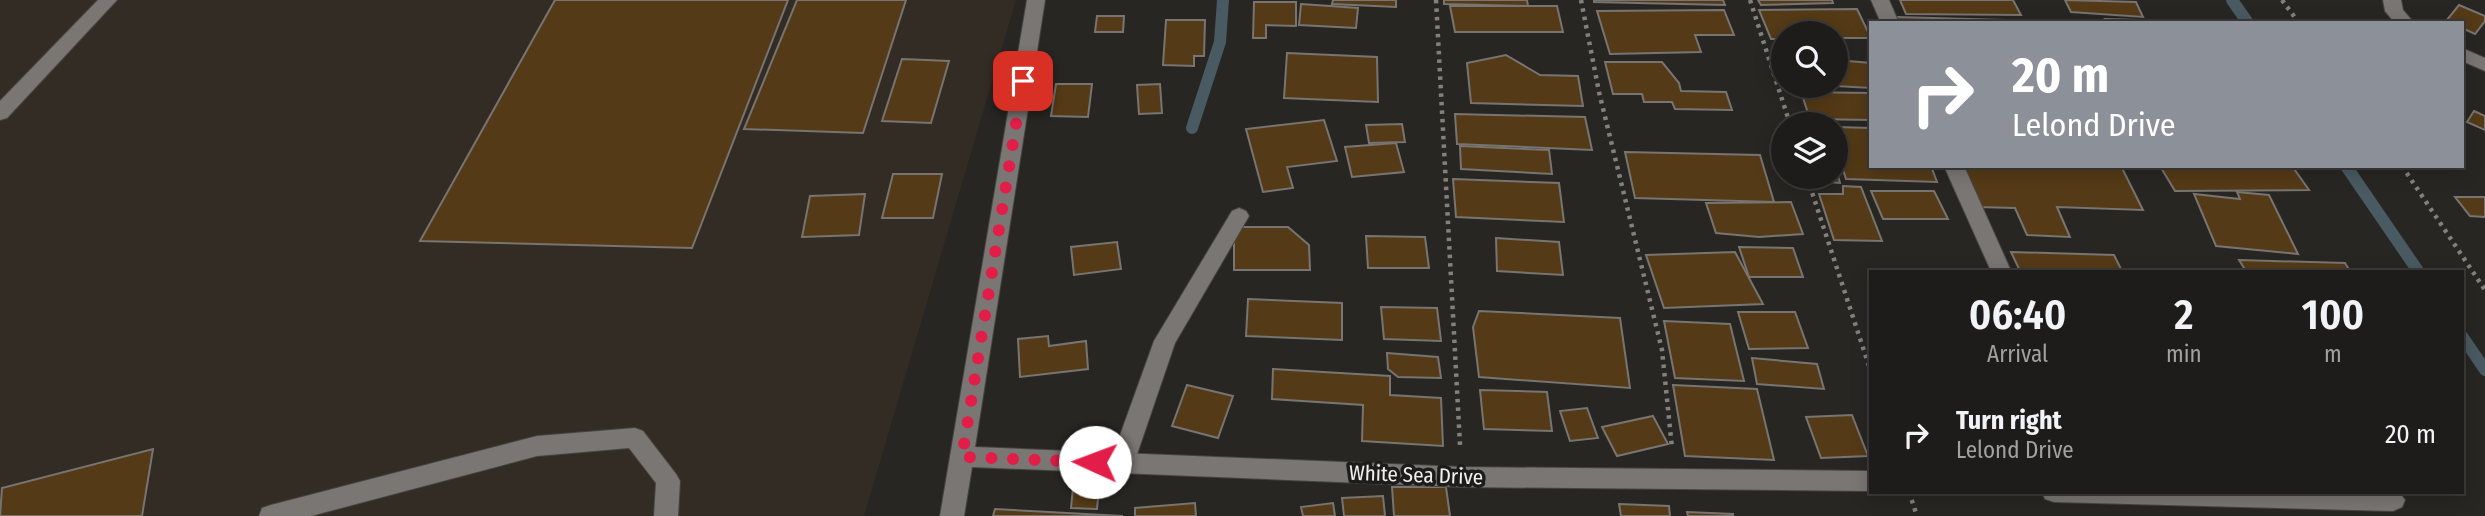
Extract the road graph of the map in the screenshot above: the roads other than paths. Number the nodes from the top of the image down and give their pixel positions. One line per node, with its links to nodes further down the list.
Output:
1 (108, 0): 9 (street)
2 (1036, 0): 13 (street)
3 (1880, 0): 5 (street)
4 (2392, 0): 6 (street)
5 (1889, 21)
6 (2402, 21)
7 (2464, 55): 8 (street)
8 (2485, 65)
9 (0, 113)
10 (1955, 168): 12 (street)
11 (1239, 216): 14 (street)
12 (2001, 270)
13 (962, 457): 14 (street, White Sea Drive); 21 (street)
14 (1122, 463): 15 (street, White Sea Drive)
15 (1869, 481)
16 (2065, 494): 18 (street)
17 (2393, 500): 18 (street)
18 (2102, 501)
19 (271, 516): 20 (street)
20 (666, 516)
21 (951, 516)

